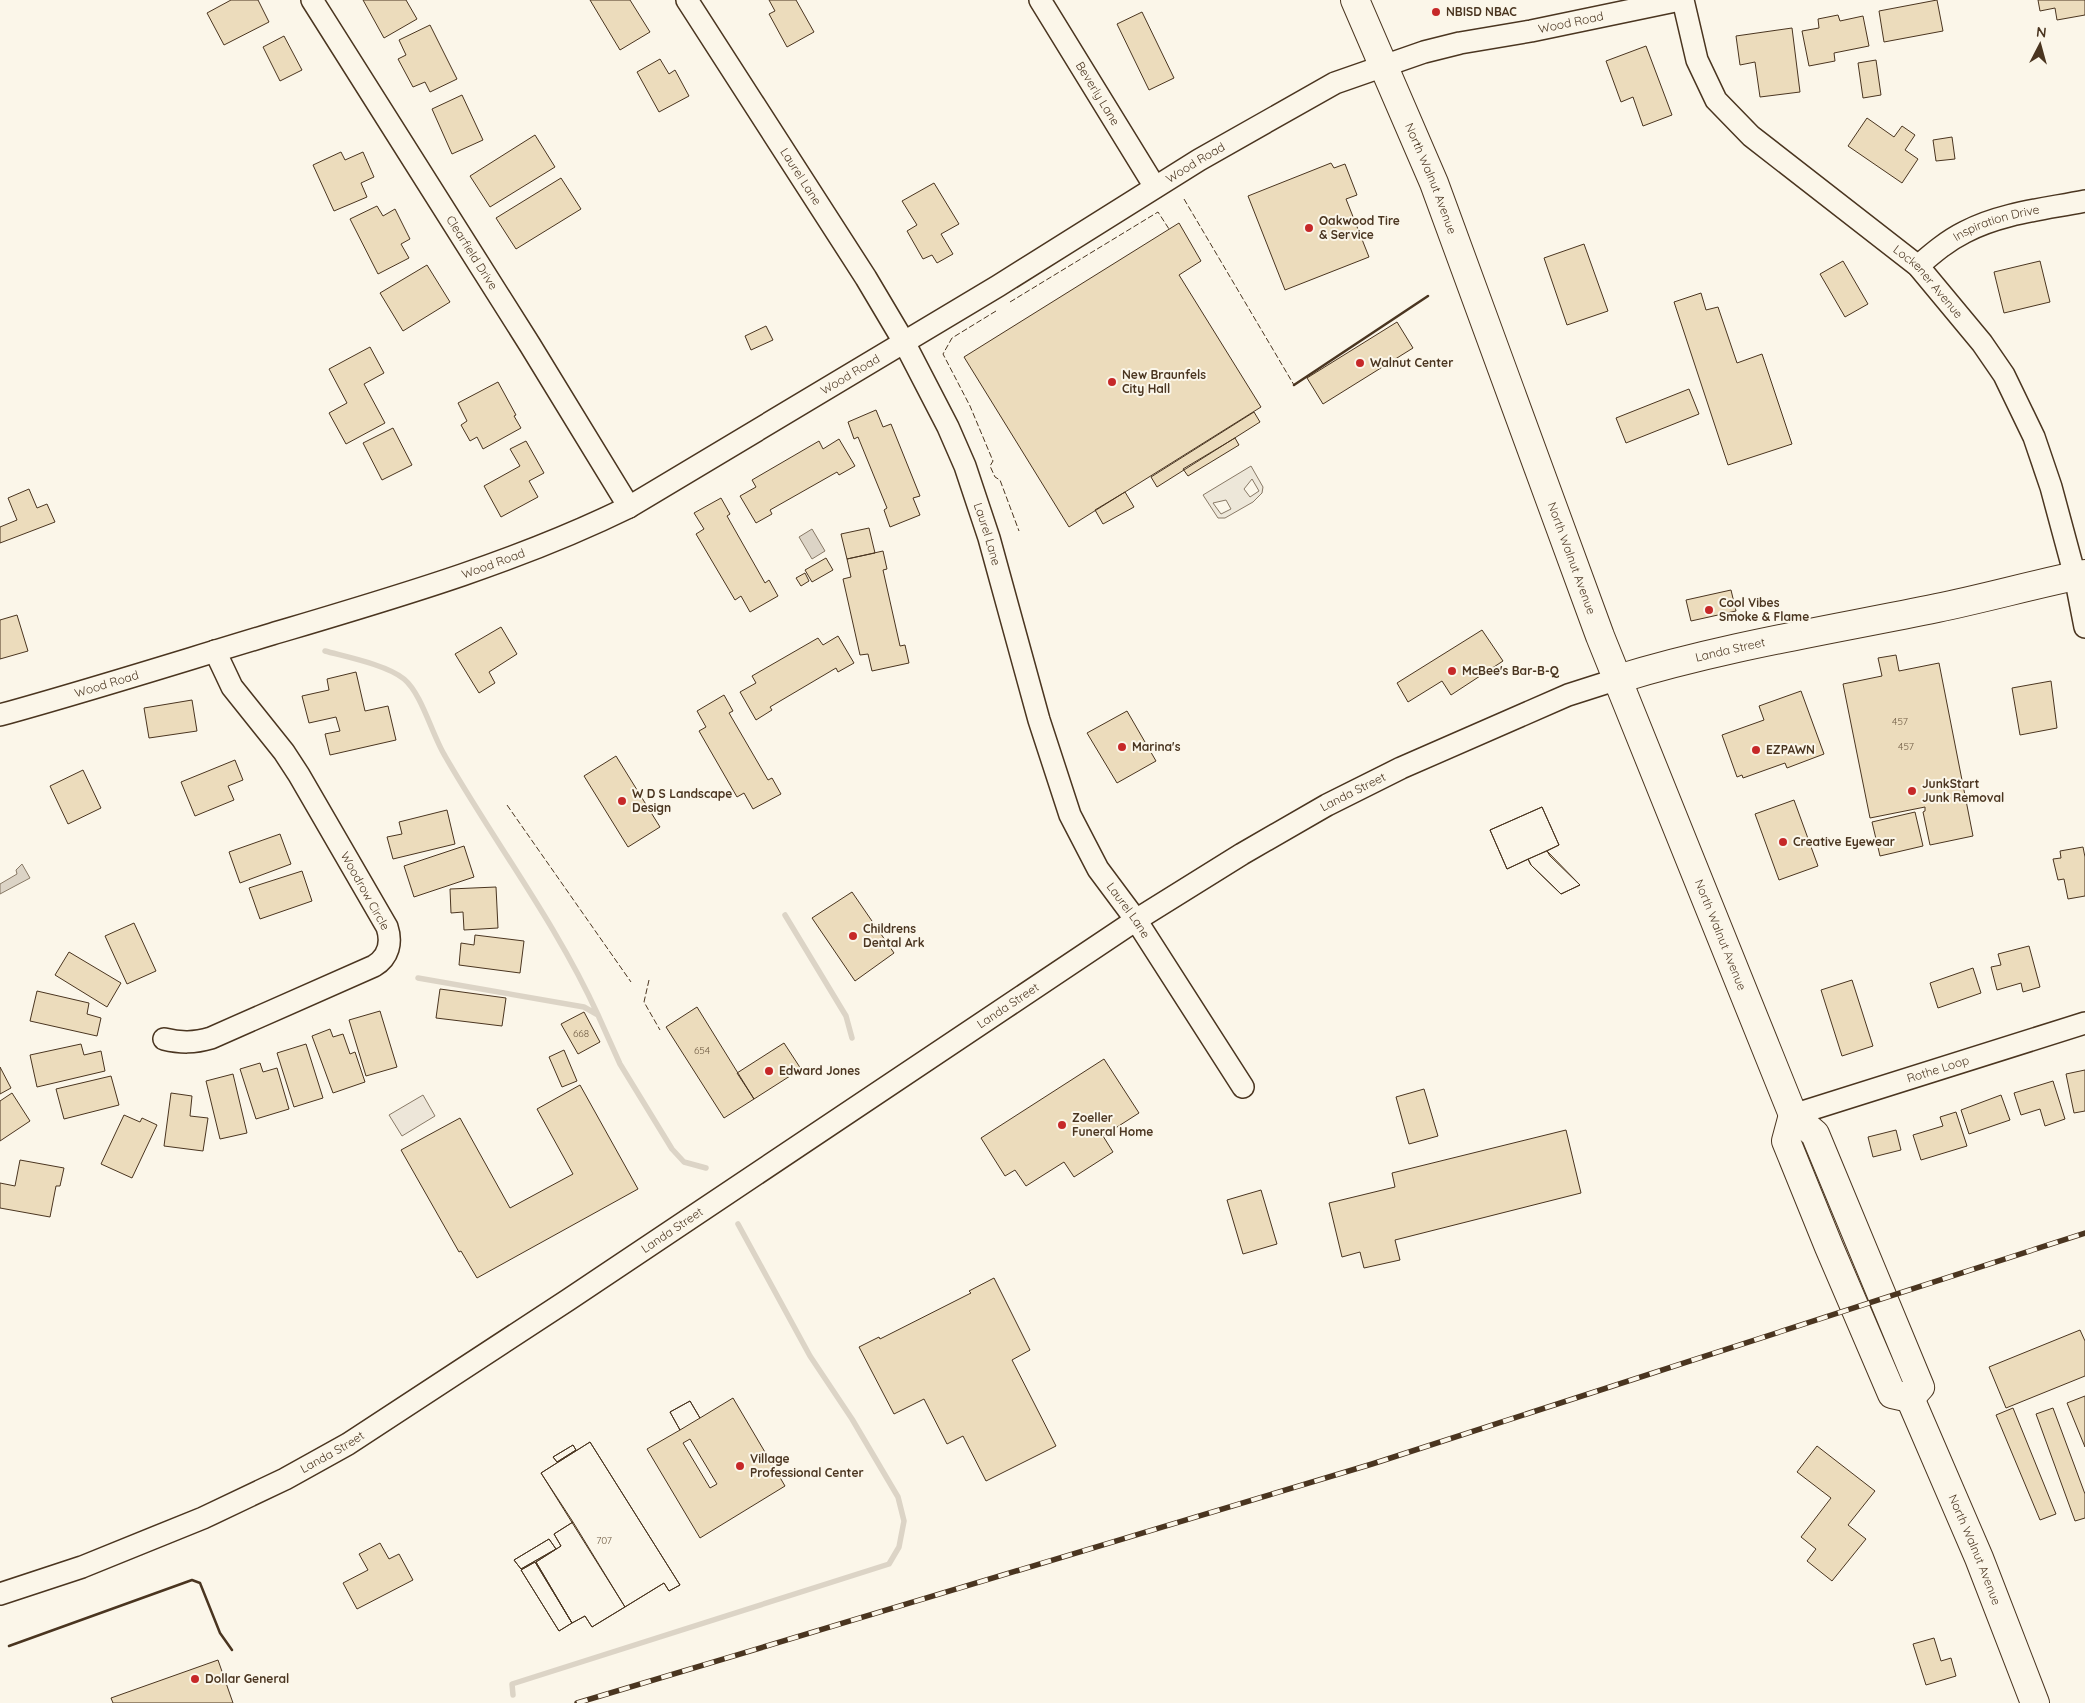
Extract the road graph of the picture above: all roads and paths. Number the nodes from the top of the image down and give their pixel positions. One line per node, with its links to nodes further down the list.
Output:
1 (312, 0): 11 (street, Clearfield Drive)
2 (687, 0): 10 (street, Laurel Lane)
3 (1040, 0): 7 (street, Beverly Lane)
4 (1355, 0): 6 (main road, North Walnut Avenue)
5 (1681, 0): 6 (street, Wood Road); 9 (street, Lockener Avenue)
6 (1385, 66): 7 (street, Wood Road); 15 (main road, North Walnut Avenue)
7 (1155, 187): 10 (street, Wood Road)
8 (2085, 201): 9 (street, Inspiration Drive)
9 (1918, 266): 12 (street, Lockener Avenue)
10 (904, 342): 11 (street, Wood Road); 17 (street, Laurel Lane)
11 (629, 507): 14 (street, Wood Road)
12 (2080, 575): 13 (street, Lockener Avenue); 15 (main road, Landa Street)
13 (2085, 627)
14 (215, 651): 16 (street, Wood Road); 19 (street, Woodrow Circle)
15 (1618, 679): 17 (street, Landa Street); 21 (main road, North Walnut Avenue)
16 (0, 715)
17 (1136, 920): 20 (street, Laurel Lane); 22 (street, Landa Street)
18 (2085, 1023): 21 (street, Rothe Loop)
19 (164, 1039)
20 (1243, 1087)
21 (1793, 1115): 23 (main road, North Walnut Avenue)
22 (0, 1594)
23 (2035, 1703)

